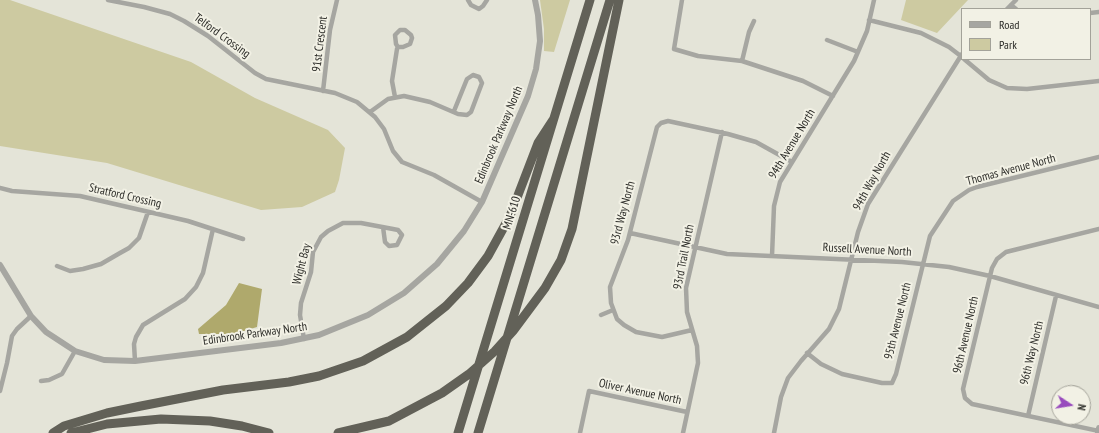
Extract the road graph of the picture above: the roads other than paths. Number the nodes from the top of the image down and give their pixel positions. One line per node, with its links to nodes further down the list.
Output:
1 (108, 0): 25 (street, Telford Crossing)
2 (338, 0): 25 (street, 91st Crescent)
3 (468, 0): 4 (street)
4 (487, 0)
5 (535, 0): 35 (street, Edinbrook Parkway North)
6 (590, 0): 30 (highway, MN-610)
7 (610, 0): 69 (highway)
8 (619, 0): 67 (highway)
9 (682, 0): 23 (street)
10 (874, 0): 15 (street, 94th Avenue North)
11 (1016, 0): 12 (street)
12 (1011, 5): 13 (street); 14 (street)
13 (1008, 8)
14 (1015, 8)
15 (869, 20): 19 (street, 94th Avenue North); 20 (street)
16 (754, 21): 23 (street)
17 (827, 40): 19 (street)
18 (398, 47): 27 (street)
19 (858, 52): 26 (street, 94th Avenue North)
20 (961, 56)
21 (961, 59): 44 (street, 94th Way North)
22 (966, 60): 24 (street)
23 (742, 61): 26 (street)
24 (1099, 81)
25 (323, 91): 29 (street, Telford Crossing)
26 (833, 96): 33 (street, 94th Avenue North)
27 (395, 97): 28 (street); 29 (street)
28 (454, 111): 28 (street)
29 (370, 112): 35 (street, Telford Crossing)
30 (552, 120): 64 (highway); 68 (highway, MN-610)
31 (722, 132): 33 (street); 40 (street, 93rd Way North); 42 (street, 93rd Trail North)
32 (1099, 157): 45 (street, Thomas Avenue North)
33 (792, 162): 43 (street, 94th Avenue North)
34 (0, 188): 36 (street, Stratford Crossing)
35 (482, 202): 55 (street, Edinbrook Parkway North)
36 (148, 212): 38 (street, Stratford Crossing); 47 (street)
37 (383, 227): 37 (street, Wight Bay); 55 (street, Wight Bay)
38 (213, 229): 41 (street, Stratford Crossing); 58 (street)
39 (1099, 229): 48 (street, 96th Avenue North)
40 (630, 233): 42 (street, Russell Avenue North); 51 (street, 93rd Way North)
41 (242, 239)
42 (695, 248): 43 (street, Russell Avenue North); 54 (street, 93rd Trail North)
43 (772, 256): 44 (street, Russell Avenue North)
44 (852, 260): 45 (street, Russell Avenue North); 57 (street, 94th Way North)
45 (923, 263): 48 (street, Russell Avenue North); 57 (street, 95th Avenue North)
46 (0, 265): 53 (street, Edinbrook Parkway North)
47 (57, 266)
48 (990, 276): 49 (street, Russell Avenue North); 62 (street, 96th Avenue North)
49 (1056, 296): 50 (street, Russell Avenue North); 62 (street, 96th Way North)
50 (1099, 307)
51 (613, 310): 52 (street); 54 (street)
52 (601, 315)
53 (31, 316): 56 (street, Edinbrook Parkway North); 60 (street)
54 (692, 330): 61 (street, 93rd Trail North)
55 (304, 339): 58 (street, Edinbrook Parkway North)
56 (75, 350): 58 (street, Edinbrook Parkway North); 59 (street)
57 (807, 353): 72 (street, 94th Way North)
58 (135, 361)
59 (41, 381)
60 (0, 391)
61 (687, 412): 70 (street, Oliver Avenue North); 71 (street, 93rd Trail North)
62 (1028, 416): 63 (street)
63 (1099, 431)
64 (52, 433)
65 (71, 433): 66 (highway)
66 (269, 433)
67 (338, 433)
68 (458, 433)
69 (478, 433)
70 (580, 433)
71 (683, 433)
72 (774, 433)

